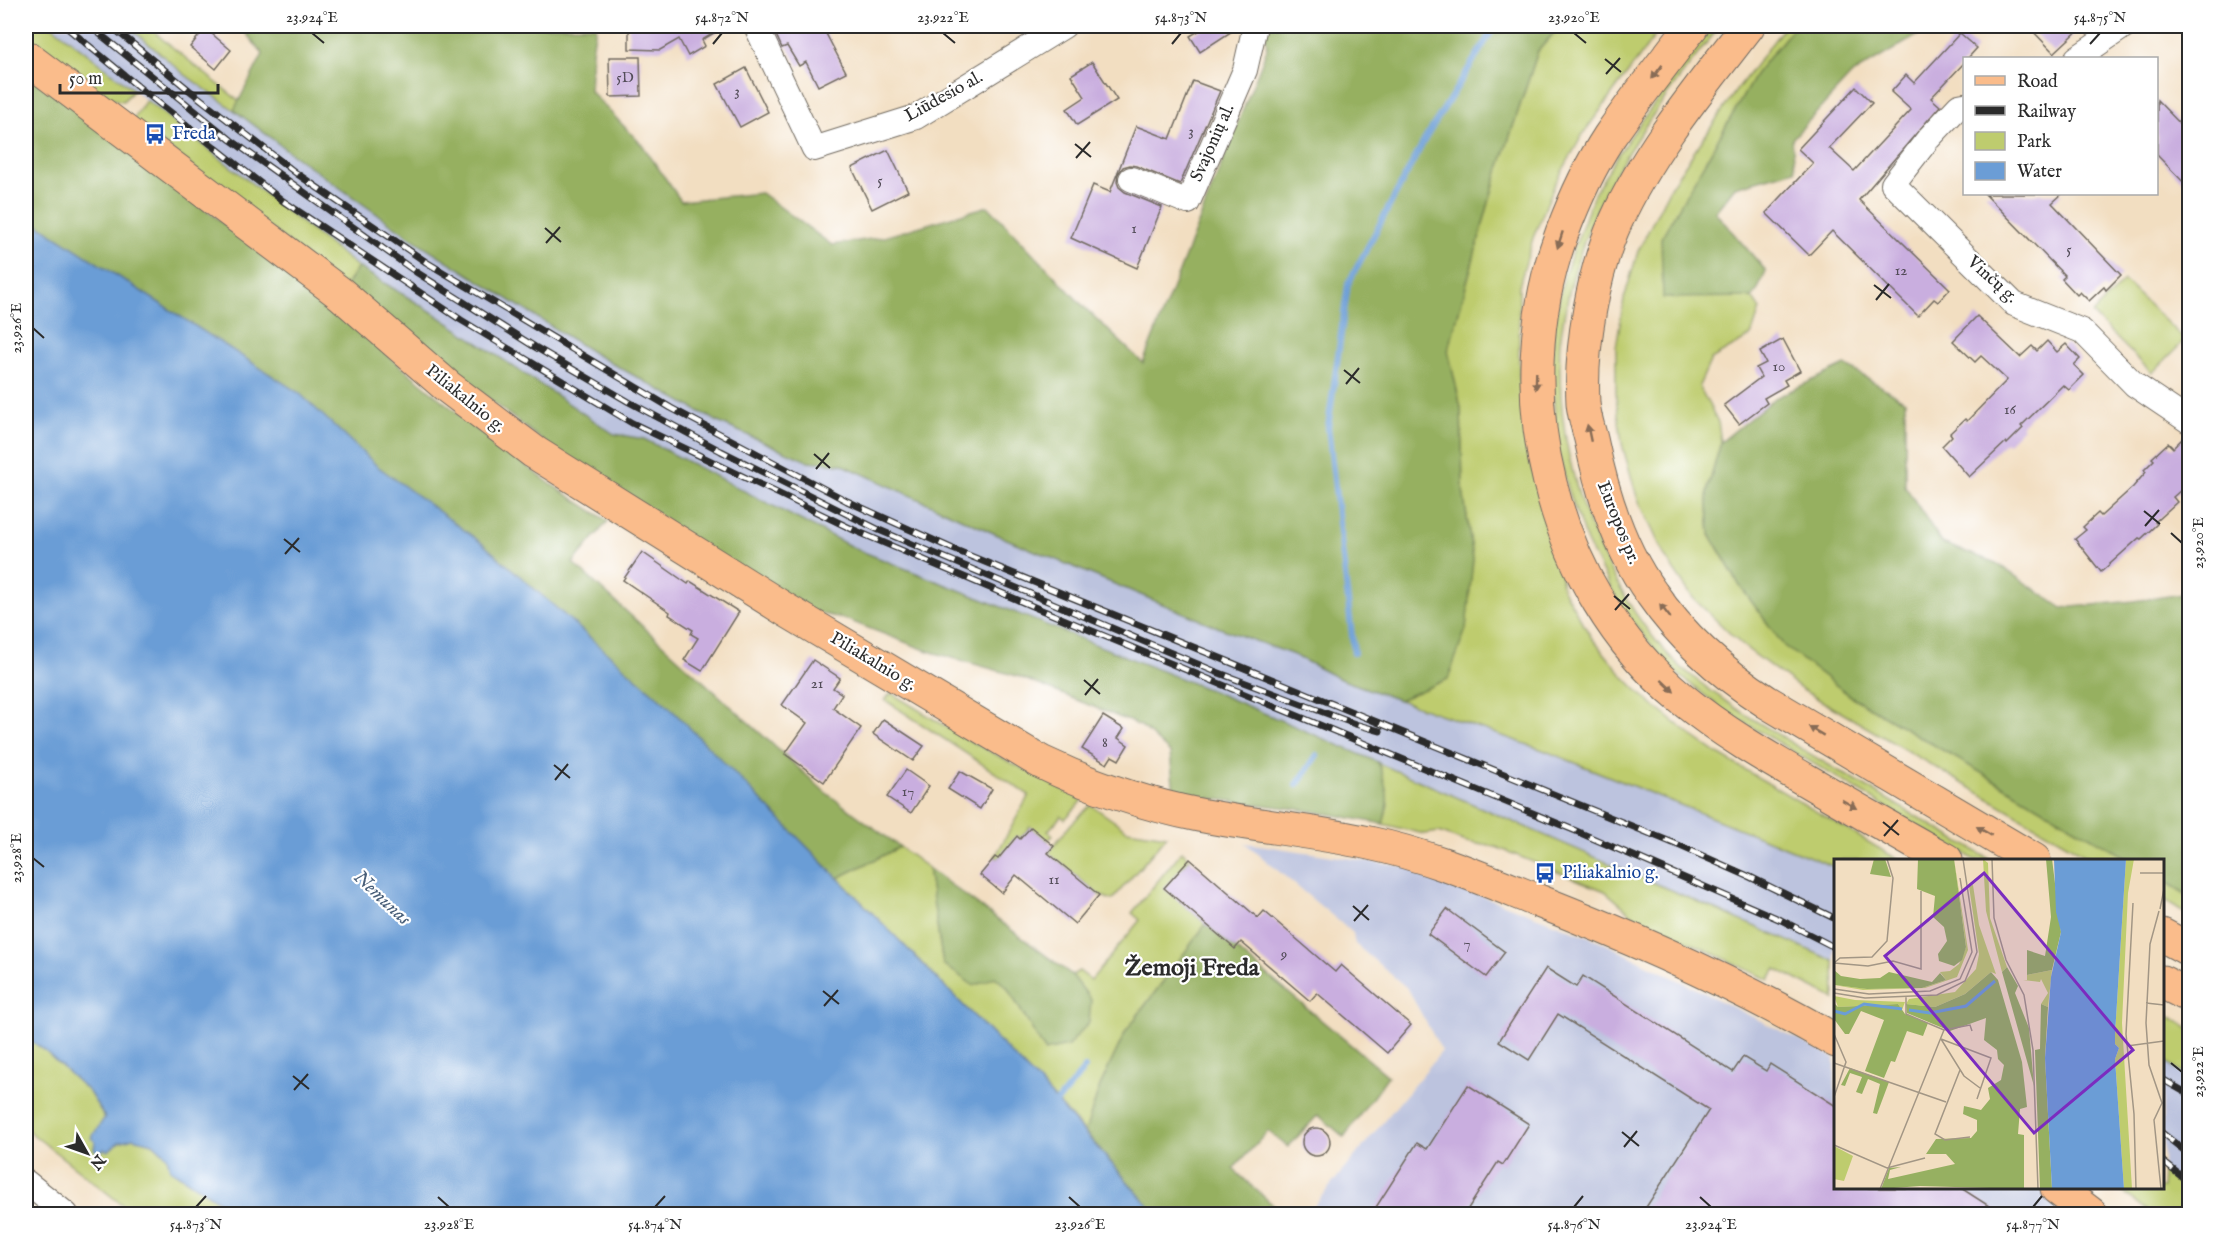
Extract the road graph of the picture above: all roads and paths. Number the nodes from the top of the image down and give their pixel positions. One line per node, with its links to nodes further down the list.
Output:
1 (756, 26): 2 (street, Liūdesio al.)
2 (1064, 26)
3 (1256, 26): 10 (street, Svajonių al.)
4 (1692, 26): 12 (main road, one-way to 12)
5 (1748, 26): 13 (main road, Europos pr., one-way to 5)
6 (2124, 26): 8 (street)
7 (26, 57): 18 (main road, Piliakalnio g.)
8 (2078, 57)
9 (1963, 105): 11 (street, Vinčų g.)
10 (1131, 179)
11 (2190, 422)
12 (1943, 859)
13 (2031, 859)
14 (2164, 936): 15 (main road)
15 (2190, 950)
16 (2164, 983): 17 (main road)
17 (2190, 996)
18 (1834, 1040)
19 (26, 1182): 21 (street)
20 (2057, 1189): 22 (main road)
21 (66, 1215)
22 (2091, 1215)

